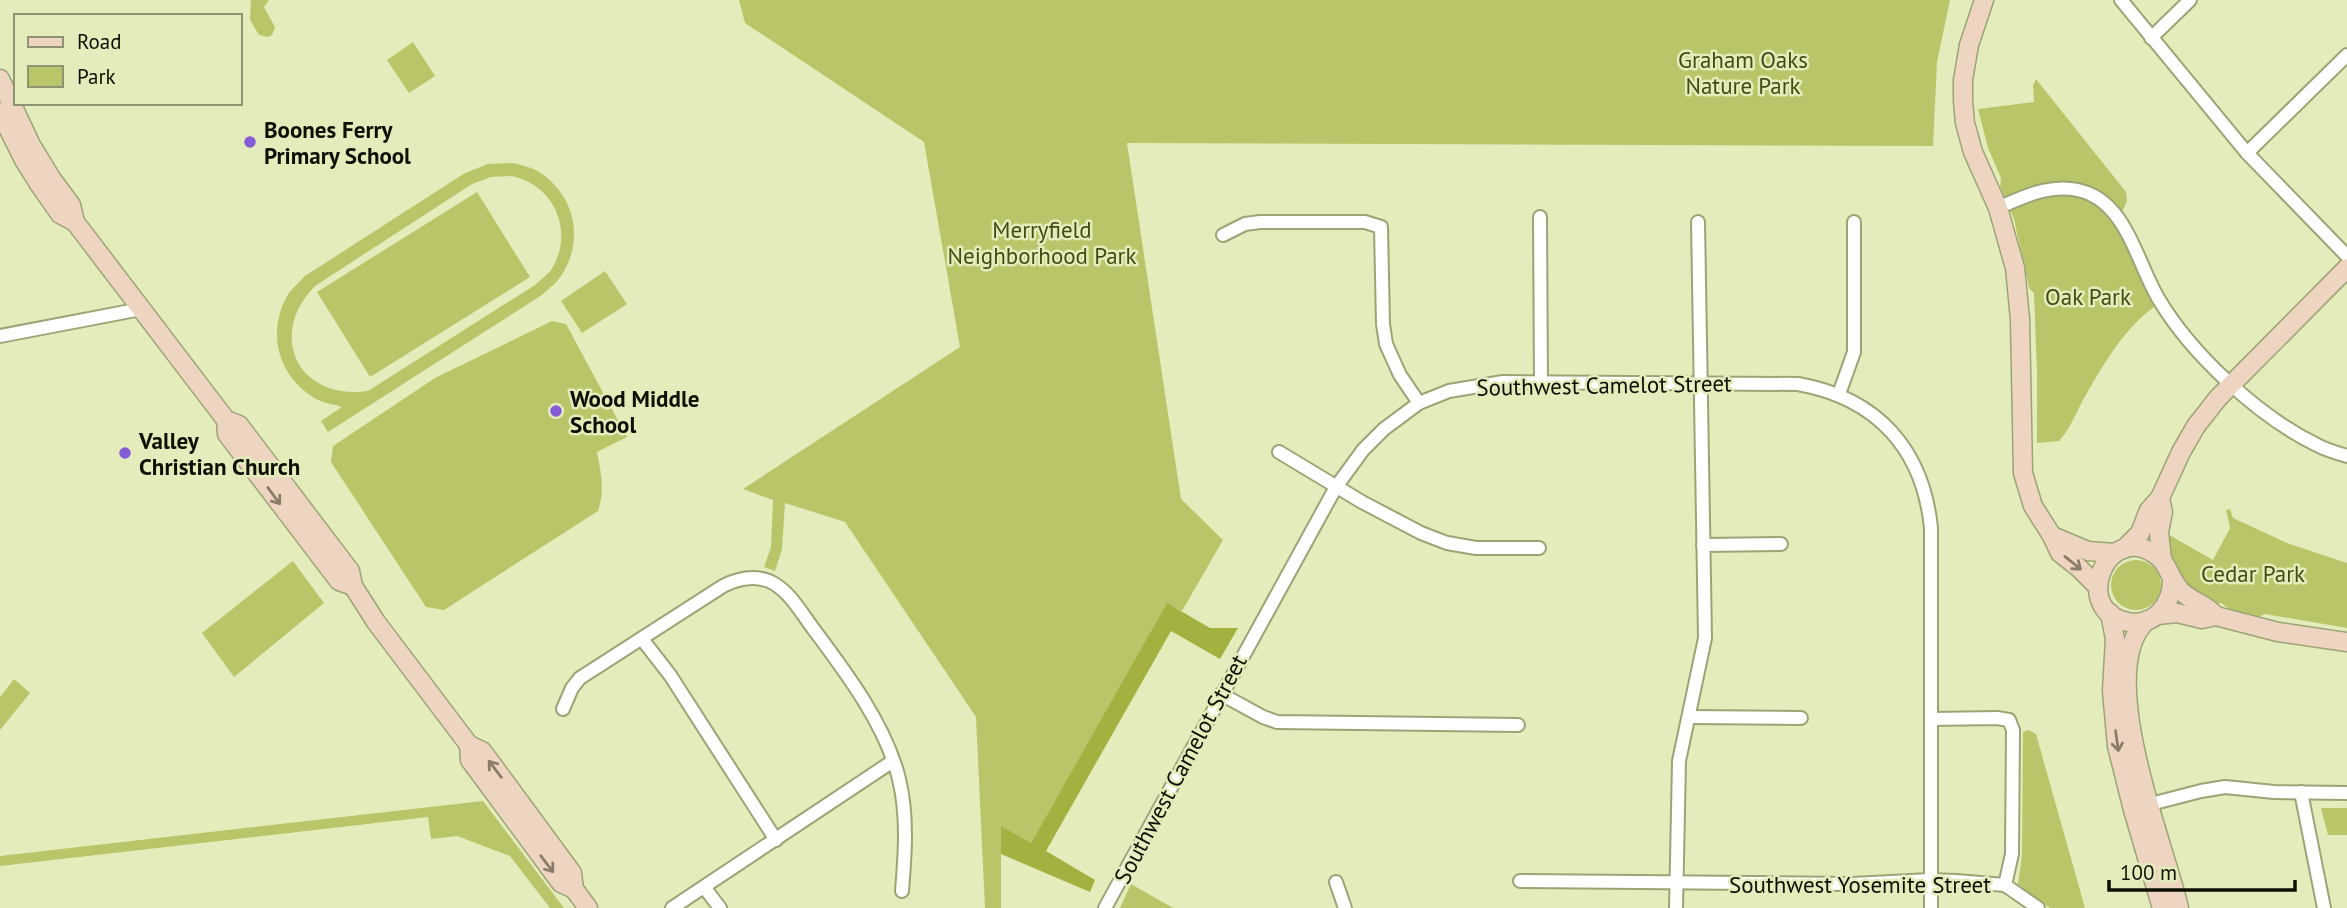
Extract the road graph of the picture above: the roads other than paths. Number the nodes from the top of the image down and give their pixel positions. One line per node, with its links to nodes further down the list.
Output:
1 (1984, 0): 9 (street)
2 (2121, 0): 4 (street)
3 (2190, 0): 4 (street)
4 (2151, 38): 8 (street)
5 (2347, 55): 8 (street)
6 (0, 79): 11 (street)
7 (0, 112): 11 (street)
8 (2247, 153): 15 (street)
9 (1998, 208): 21 (street); 28 (street)
10 (1540, 217): 19 (street)
11 (75, 222): 17 (street)
12 (1698, 222): 20 (street)
13 (1854, 222): 22 (street)
14 (1223, 235): 23 (street)
15 (2347, 256)
16 (2347, 268): 21 (street)
17 (141, 309): 18 (street); 59 (street)
18 (0, 336)
19 (1541, 382): 20 (street, Southwest Camelot Street); 23 (street, Southwest Camelot Street)
20 (1699, 383): 22 (street, Southwest Camelot Street); 30 (street)
21 (2232, 384): 25 (street); 27 (street)
22 (1839, 394): 45 (street, Southwest Camelot Street)
23 (1419, 403): 26 (street, Southwest Camelot Street)
24 (1279, 452): 26 (street)
25 (2347, 456)
26 (1336, 487): 31 (street); 41 (street, Southwest Camelot Street)
27 (2160, 498): 32 (street); 33 (street)
28 (2052, 536): 32 (street); 35 (street, one-way to 35)
29 (1781, 544): 30 (street)
30 (1703, 545): 43 (street)
31 (1539, 548)
32 (2120, 551): 33 (street); 35 (street)
33 (2162, 559): 34 (street)
34 (2172, 580): 37 (street); 38 (street)
35 (2098, 587): 36 (street)
36 (2110, 613): 38 (street); 50 (street, one-way to 50)
37 (2216, 616): 38 (street); 40 (street)
38 (2152, 618): 50 (street)
39 (642, 639): 42 (street); 47 (street); 51 (street)
40 (2347, 642)
41 (1221, 694): 46 (street); 62 (street, Southwest Camelot Street)
42 (563, 709)
43 (1689, 717): 44 (street); 55 (street)
44 (1801, 718)
45 (1932, 719): 52 (street, Southwest Camelot Street); 56 (street)
46 (1518, 725)
47 (893, 761): 51 (street); 58 (street)
48 (2301, 792): 49 (street); 50 (street); 69 (street)
49 (2347, 793)
50 (2141, 807): 67 (street); 68 (street)
51 (776, 840): 57 (street)
52 (1930, 880): 55 (street, Southwest Yosemite Street); 56 (street, Southwest Yosemite Street); 65 (street, Southwest Camelot Street)
53 (1520, 881): 55 (street, Southwest Yosemite Street)
54 (1336, 882): 63 (street)
55 (1676, 884): 64 (street)
56 (2005, 885): 66 (street, Southwest Yosemite Street)
57 (704, 887): 60 (street); 61 (street)
58 (902, 891)
59 (588, 908)
60 (672, 908)
61 (720, 908)
62 (1105, 908)
63 (1345, 908)
64 (1676, 908)
65 (1931, 908)
66 (2038, 908)
67 (2162, 908)
68 (2179, 908)
69 (2325, 908)

